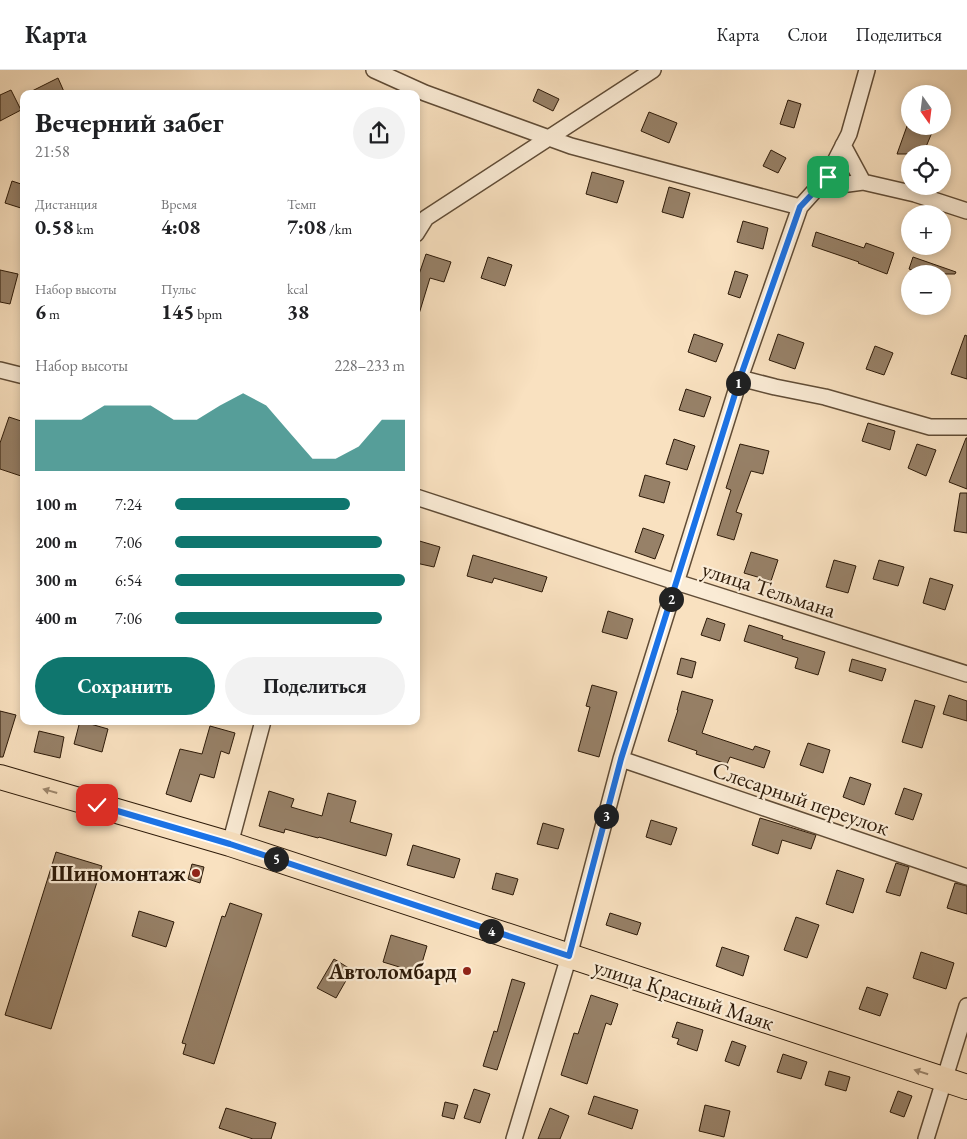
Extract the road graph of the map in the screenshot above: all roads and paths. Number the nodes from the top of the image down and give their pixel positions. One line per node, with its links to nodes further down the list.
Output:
1 (374, 70): 4 (street)
2 (653, 70): 6 (street)
3 (867, 70): 7 (street)
4 (417, 90)
5 (420, 91): 6 (street)
6 (550, 138): 10 (street); 12 (street)
7 (843, 145): 8 (street); 9 (street)
8 (863, 182): 9 (street); 11 (street)
9 (818, 188): 10 (street)
10 (800, 207): 15 (street)
11 (967, 211)
12 (420, 228)
13 (0, 370): 14 (street)
14 (20, 375)
15 (740, 378): 16 (street); 18 (street)
16 (967, 428)
17 (420, 498): 18 (street, улица Тельмана)
18 (676, 582): 19 (street, улица Тельмана); 21 (street)
19 (967, 674)
20 (261, 725): 23 (street)
21 (621, 759): 24 (street, Слесарный переулок); 25 (street)
22 (0, 776): 23 (main road, улица Красный Маяк, one-way to 22)
23 (230, 844): 25 (main road, улица Красный Маяк)
24 (967, 877)
25 (569, 956): 27 (main road, улица Красный Маяк, one-way to 25); 29 (street)
26 (967, 1006): 27 (street)
27 (944, 1080): 28 (main road, улица Красный Маяк); 30 (street)
28 (967, 1087)
29 (514, 1139)
30 (926, 1139)

